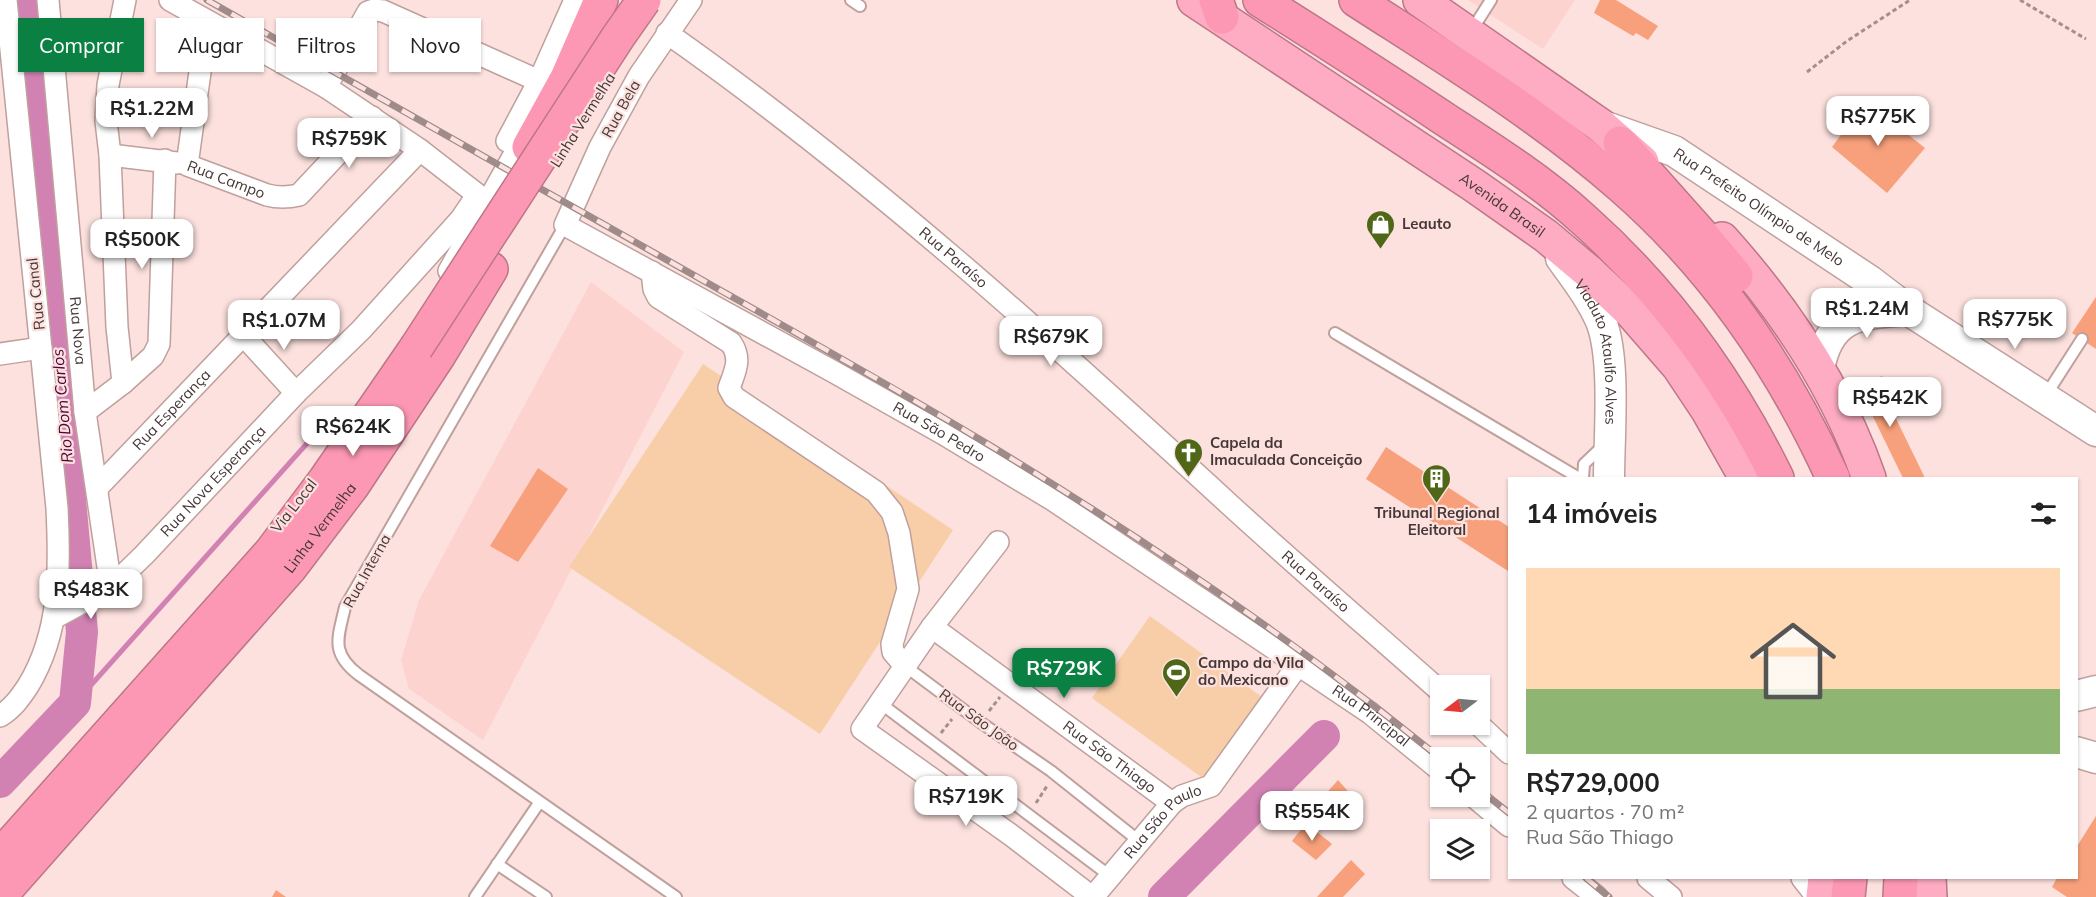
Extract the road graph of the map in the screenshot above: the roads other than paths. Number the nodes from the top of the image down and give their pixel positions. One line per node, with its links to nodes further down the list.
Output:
1 (6, 0): 38 (street, Rua Canal)
2 (48, 0): 45 (street, Rua Nova)
3 (125, 0): 27 (street)
4 (170, 0): 17 (street)
5 (575, 0): 22 (street)
6 (591, 0): 77 (street, Via Local)
7 (601, 0): 39 (highway, bridge)
8 (644, 0): 39 (highway, Linha Vermelha, bridge)
9 (663, 0): 88 (highway, Linha Vermelha)
10 (691, 0): 18 (street, Rua Bela)
11 (1194, 0): 16 (highway, Avenida Brasil)
12 (1260, 0): 52 (highway)
13 (1356, 0): 53 (highway)
14 (1420, 0): 19 (highway)
15 (1491, 0): 19 (lane)
16 (1219, 9): 32 (highway, Avenida Brasil)
17 (200, 18)
18 (667, 33): 31 (street, Rua Bela); 63 (street, Rua Paraíso)
19 (1470, 34): 25 (highway)
20 (264, 53): 23 (street)
21 (200, 72): 29 (street, Rua Campo)
22 (539, 81): 23 (street); 30 (street)
23 (326, 87): 24 (street)
24 (372, 117): 26 (street); 29 (street, Rua Campo)
25 (1610, 134): 34 (main road, Rua Prefeito Olímpio de Melo); 41 (highway); 54 (highway)
26 (420, 150): 30 (street); 36 (street, Rua Esperança)
27 (110, 154): 28 (street); 42 (street)
28 (165, 160): 29 (street); 42 (street)
29 (187, 165)
30 (478, 195): 43 (street, Rua Nova Esperança)
31 (564, 225): 33 (street, Rua São Pedro); 73 (lane, Rua Interna)
32 (1546, 236): 47 (main road, Viaduto Ataulfo Alves); 51 (highway, Avenida Brasil)
33 (652, 272): 61 (street, Rua São Pedro); 62 (street)
34 (1908, 310): 41 (main road); 44 (main road, Rua Prefeito Olímpio de Melo)
35 (1335, 333): 48 (lane)
36 (243, 335): 43 (street); 56 (street, Rua Esperança)
37 (2082, 339): 44 (lane)
38 (41, 348): 40 (street); 59 (street, Rua Canal)
39 (416, 348): 79 (highway, Linha Vermelha)
40 (0, 354)
41 (1820, 369): 55 (highway)
42 (123, 383): 45 (street)
43 (296, 393): 58 (street, Rua Nova Esperança)
44 (2044, 398): 46 (main road, Rua Prefeito Olímpio de Melo)
45 (85, 412): 56 (street, Rua Nova)
46 (2096, 431)
47 (1609, 439): 49 (lane); 50 (main road, Viaduto Ataulfo Alves)
48 (1579, 477)
49 (1581, 477)
50 (1609, 477)
51 (1745, 477)
52 (1776, 477)
53 (1833, 477)
54 (1848, 477)
55 (1869, 477)
56 (97, 488): 58 (street, Rua Nova)
57 (998, 542): 60 (street)
58 (104, 591): 59 (street, Rua Nova Esperança)
59 (60, 615): 67 (street, Rua Canal)
60 (932, 627): 62 (street); 74 (street, Rua São Thiago)
61 (1298, 665): 72 (street, Rua Principal); 74 (street, Rua São Paulo)
62 (904, 666): 66 (street); 78 (lane, Rua São João)
63 (1430, 682)
64 (2096, 691): 65 (main road)
65 (2078, 696)
66 (880, 703): 81 (lane); 92 (street)
67 (0, 716)
68 (1490, 735): 69 (street)
69 (1508, 752)
70 (2078, 753): 71 (main road)
71 (2096, 758)
72 (1430, 762)
73 (539, 803): 80 (lane); 91 (lane, Rua Interna)
74 (1172, 803): 78 (street, Rua São Paulo)
75 (1486, 807): 76 (street)
76 (1508, 825)
77 (0, 839)
78 (1139, 841): 81 (street, Rua São Paulo)
79 (0, 856)
80 (497, 864): 89 (lane); 90 (lane)
81 (1110, 876): 92 (street, Rua São Paulo)
82 (1574, 879): 93 (street)
83 (1803, 879): 94 (street)
84 (1825, 879): 95 (highway)
85 (1850, 879): 96 (highway)
86 (1901, 879): 97 (highway)
87 (1929, 879): 98 (highway)
88 (0, 896)
89 (475, 897)
90 (546, 897)
91 (676, 897)
92 (1092, 897)
93 (1597, 897)
94 (1817, 897)
95 (1823, 897)
96 (1848, 897)
97 (1900, 897)
98 (1930, 897)

